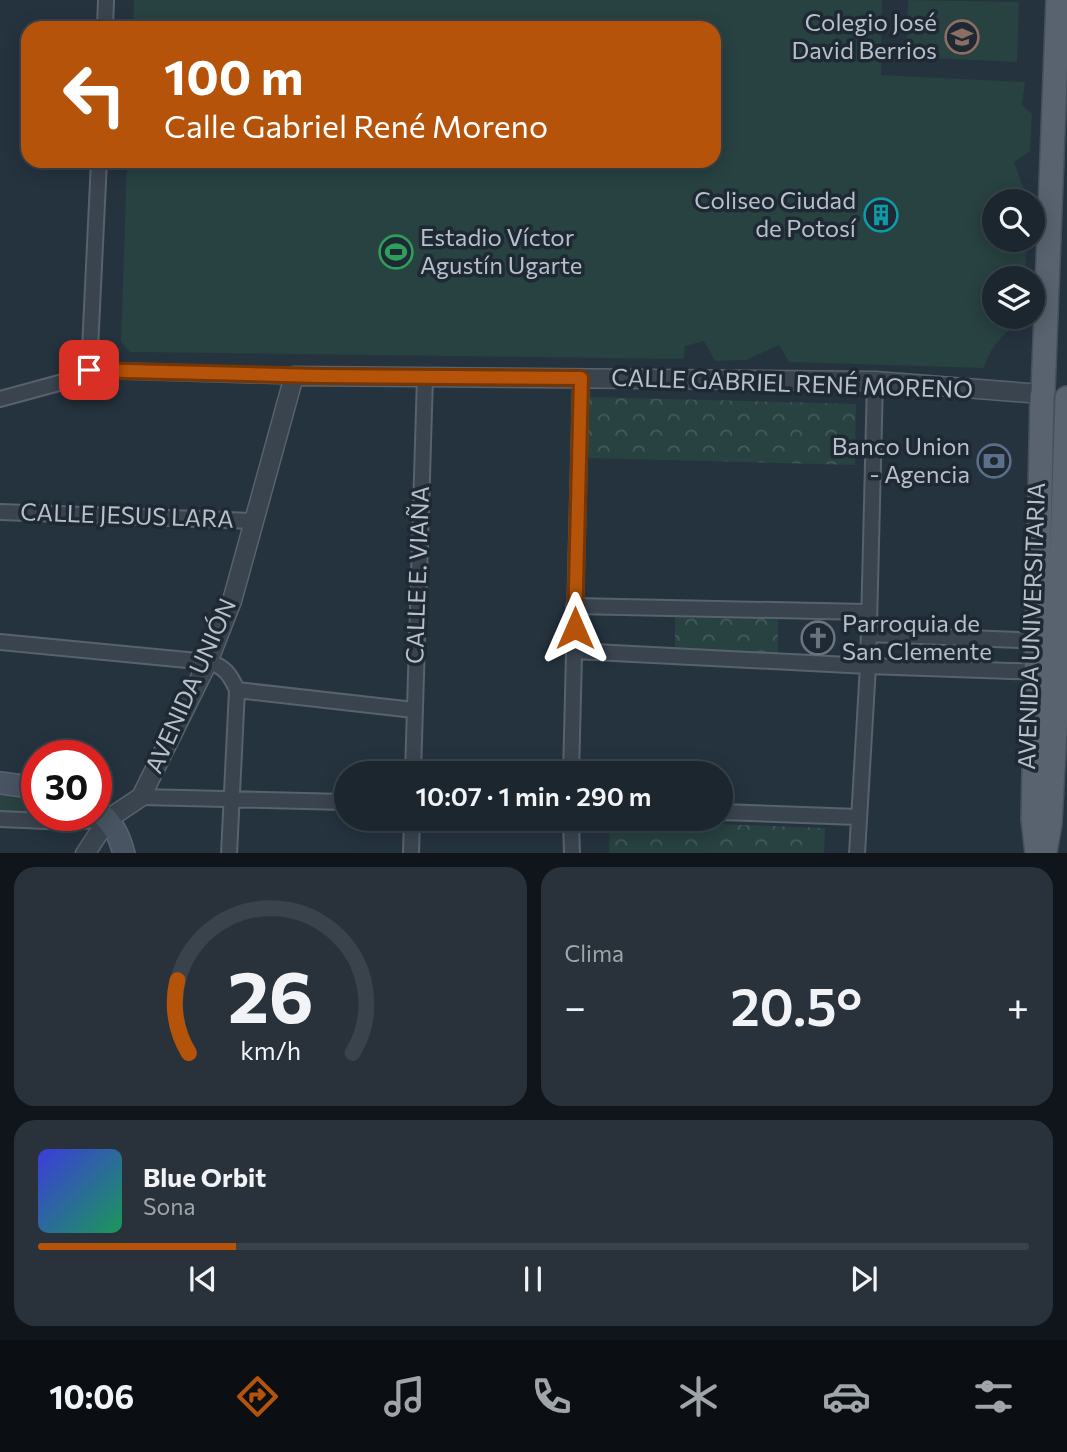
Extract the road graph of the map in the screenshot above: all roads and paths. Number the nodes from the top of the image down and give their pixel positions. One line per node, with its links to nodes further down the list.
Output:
1 (106, 0): 3 (street)
2 (1061, 11): 5 (main road, AVENIDA UNIVERSITARIA)
3 (105, 21)
4 (99, 168): 6 (street)
5 (1058, 209): 12 (main road, AVENIDA UNIVERSITARIA)
6 (89, 370): 7 (street, CALLE GABRIEL RENÉ MORENO); 13 (street, CALLE GABRIEL RENÉ MORENO)
7 (294, 376): 8 (street, CALLE GABRIEL RENÉ MORENO); 16 (street, AVENIDA UNIÓN)
8 (425, 377): 9 (street, CALLE GABRIEL RENÉ MORENO); 27 (street, CALLE E. VIAÑA)
9 (581, 378): 10 (street, CALLE GABRIEL RENÉ MORENO); 17 (street)
10 (875, 381): 12 (street, CALLE GABRIEL RENÉ MORENO); 18 (street)
11 (1067, 391): 12 (main road)
12 (1042, 394): 14 (main road); 20 (main road, AVENIDA UNIVERSITARIA)
13 (0, 399)
14 (1067, 399): 20 (main road, AVENIDA UNIVERSITARIA)
15 (0, 512): 16 (street, CALLE JESUS LARA)
16 (254, 521): 23 (street, AVENIDA UNIÓN)
17 (574, 606): 18 (street); 22 (street)
18 (868, 612): 19 (street)
19 (869, 634): 20 (street); 24 (street)
20 (1049, 641): 25 (main road, AVENIDA UNIVERSITARIA)
21 (0, 642): 23 (street)
22 (575, 651): 24 (street); 29 (street)
23 (208, 662): 26 (street); 32 (street, AVENIDA UNIÓN)
24 (868, 666): 25 (street); 37 (street)
25 (1051, 685): 40 (main road, AVENIDA UNIVERSITARIA)
26 (237, 690): 27 (street); 33 (street)
27 (414, 710): 28 (street, CALLE E. VIAÑA)
28 (413, 761)
29 (571, 761)
30 (0, 783): 31 (main road)
31 (21, 786)
32 (141, 797): 33 (street); 35 (street, AVENIDA UNIÓN)
33 (231, 798): 34 (street); 47 (street)
34 (334, 802)
35 (112, 810)
36 (733, 812): 37 (street)
37 (858, 817): 50 (street)
38 (0, 819): 39 (street)
39 (21, 820)
40 (1050, 822): 51 (main road, AVENIDA UNIVERSITARIA); 52 (main road); 53 (main road); 54 (main road, AVENIDA UNIVERSITARIA)
41 (112, 826): 46 (main road)
42 (95, 831): 45 (street, AVENIDA UNIÓN)
43 (412, 831): 48 (street)
44 (571, 831): 49 (street)
45 (85, 853)
46 (124, 853)
47 (229, 853)
48 (411, 853)
49 (572, 853)
50 (857, 853)
51 (1028, 853)
52 (1037, 853)
53 (1045, 853)
54 (1055, 853)

